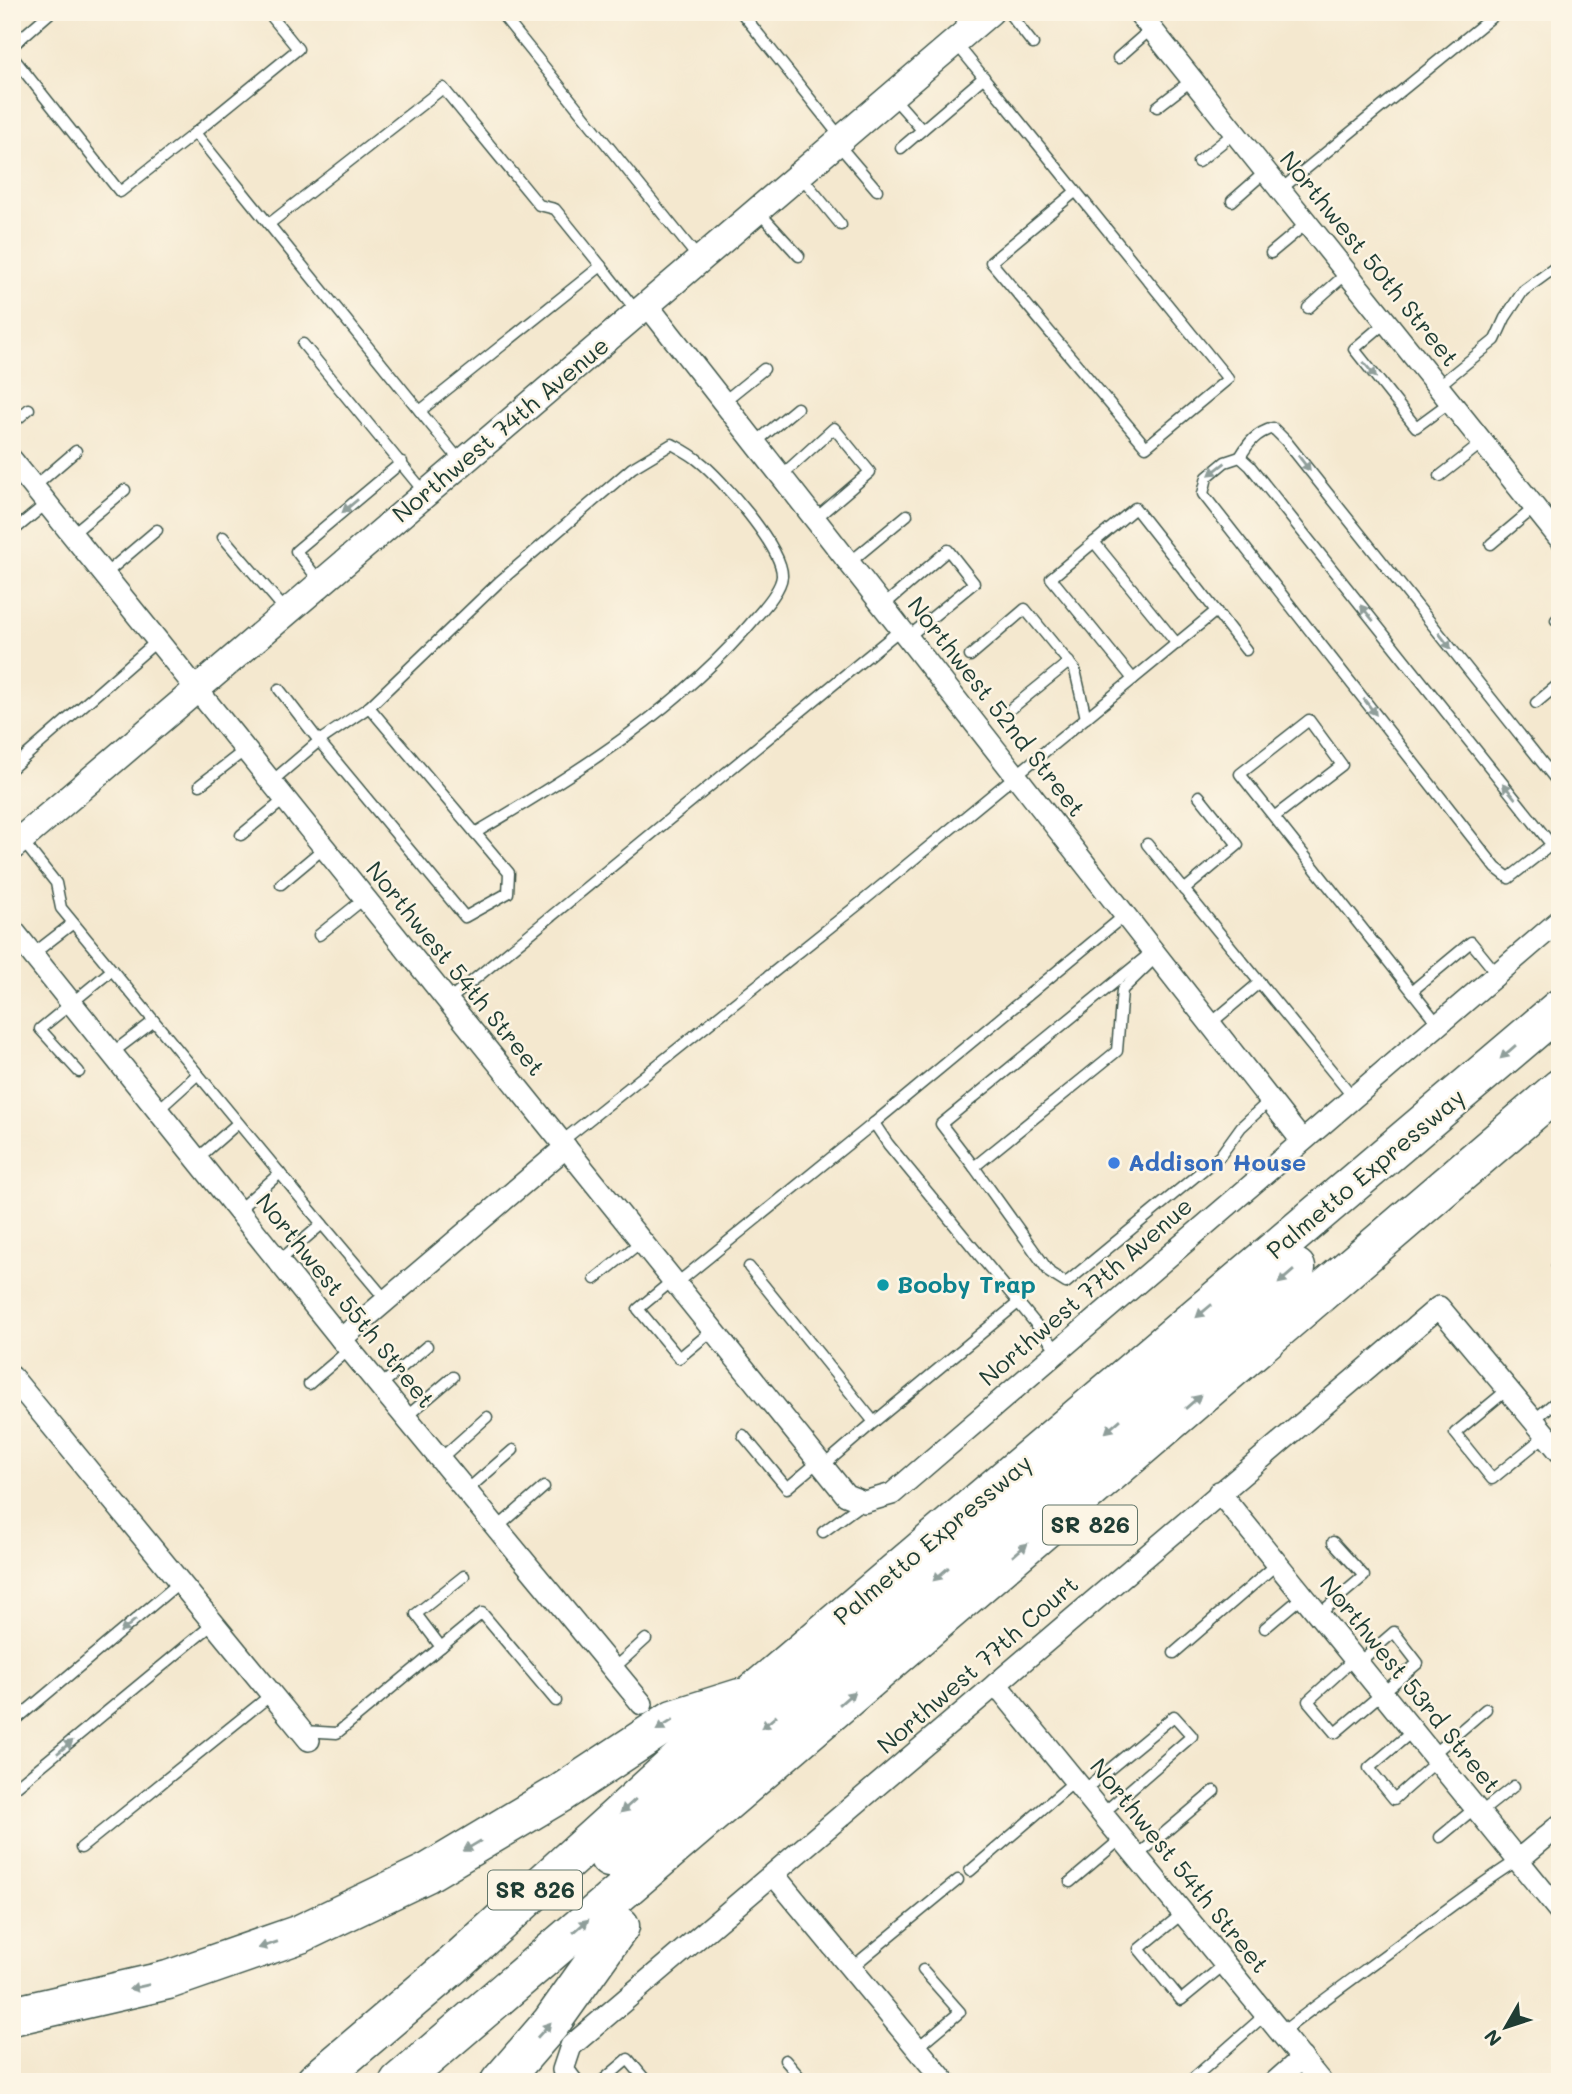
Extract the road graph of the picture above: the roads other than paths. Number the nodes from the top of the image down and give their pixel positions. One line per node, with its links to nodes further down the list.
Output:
1 (51, 12): 11 (lane)
2 (268, 12): 19 (lane)
3 (500, 12): 36 (lane)
4 (741, 12): 21 (lane)
5 (990, 12): 9 (street, Northwest 74th Avenue)
6 (1008, 12): 10 (lane)
7 (1498, 12): 27 (lane)
8 (1144, 20): 13 (lane); 15 (street, Northwest 50th Street)
9 (960, 28): 14 (lane); 16 (street, Northwest 74th Avenue)
10 (1033, 44)
11 (12, 46)
12 (12, 56): 19 (lane)
13 (1118, 58)
14 (984, 77): 18 (lane); 28 (lane)
15 (1192, 80): 17 (lane); 20 (street, Northwest 50th Street)
16 (892, 96): 18 (lane); 21 (street, Northwest 74th Avenue)
17 (1157, 107)
18 (922, 130): 22 (lane)
19 (195, 133): 32 (lane)
20 (1234, 133): 23 (lane); 24 (street, Northwest 50th Street)
21 (840, 141): 25 (street, Northwest 74th Avenue); 26 (lane)
22 (901, 148)
23 (1198, 162)
24 (1265, 172): 27 (street, Northwest 50th Street); 29 (lane)
25 (800, 175): 30 (street, Northwest 74th Avenue); 33 (lane)
26 (877, 190)
27 (1280, 190): 31 (street, Northwest 50th Street)
28 (1076, 191): 28 (lane)
29 (1232, 201)
30 (758, 211): 35 (lane); 36 (street, Northwest 74th Avenue)
31 (1307, 223): 34 (lane); 39 (street, Northwest 50th Street)
32 (269, 225): 38 (lane); 49 (lane)
33 (841, 225)
34 (1271, 253)
35 (799, 256)
36 (701, 261): 41 (street, Northwest 74th Avenue)
37 (1560, 264): 45 (lane)
38 (600, 266): 41 (lane); 49 (lane)
39 (1347, 273): 40 (lane); 42 (street, Northwest 50th Street)
40 (1308, 307)
41 (643, 310): 46 (street, Northwest 52nd Street); 56 (street, Northwest 74th Avenue)
42 (1386, 322): 45 (street, Northwest 50th Street); 45 (lane, one-way to 45)
43 (303, 344): 55 (lane)
44 (764, 369): 46 (lane)
45 (1443, 394): 52 (street, Northwest 50th Street)
46 (723, 402): 51 (street, Northwest 52nd Street)
47 (797, 408): 51 (lane)
48 (29, 410): 50 (lane)
49 (420, 411): 56 (lane)
50 (12, 424)
51 (755, 443): 57 (street, Northwest 52nd Street)
52 (1482, 443): 58 (lane); 62 (street, Northwest 50th Street)
53 (76, 451): 59 (lane)
54 (1240, 457): 97 (lane, one-way to 97); 103 (lane, one-way to 54); 103 (lane, one-way to 103)
55 (402, 462): 61 (lane); 74 (lane, one-way to 74)
56 (461, 462): 61 (street, Northwest 74th Avenue)
57 (781, 476): 64 (street, Northwest 52nd Street); 64 (lane)
58 (1440, 476)
59 (26, 482): 66 (lane); 67 (street, Northwest 54th Street)
60 (125, 490): 67 (lane)
61 (425, 494): 74 (street, Northwest 74th Avenue)
62 (1534, 508): 69 (street, Northwest 50th Street); 71 (lane)
63 (907, 514): 72 (lane)
64 (815, 519): 72 (street, Northwest 52nd Street)
65 (157, 530): 73 (lane)
66 (12, 532)
67 (72, 534): 73 (street, Northwest 54th Street)
68 (223, 537): 77 (lane)
69 (1560, 539)
70 (1094, 542): 76 (lane); 80 (lane); 84 (lane)
71 (1490, 544)
72 (849, 563): 75 (street, Northwest 52nd Street)
73 (104, 575): 79 (street, Northwest 54th Street)
74 (321, 583): 77 (street, Northwest 74th Avenue)
75 (884, 606): 78 (street, Northwest 52nd Street); 78 (lane)
76 (1216, 611): 80 (lane); 81 (lane)
77 (287, 612): 87 (street, Northwest 74th Avenue)
78 (905, 633): 95 (street, Northwest 52nd Street); 122 (lane)
79 (157, 641): 87 (street, Northwest 54th Street); 94 (lane)
80 (1177, 644): 84 (lane)
81 (1246, 650)
82 (970, 656): 83 (lane)
83 (1069, 662): 90 (lane); 91 (lane)
84 (1133, 679): 91 (lane)
85 (1560, 683): 88 (lane)
86 (279, 689): 92 (lane)
87 (196, 690): 93 (street, Northwest 54th Street); 104 (street, Northwest 74th Avenue)
88 (1536, 703)
89 (369, 707): 92 (lane); 101 (lane); 101 (lane)
90 (1012, 708)
91 (1086, 718): 95 (lane)
92 (319, 741): 98 (lane); 101 (lane)
93 (245, 750): 96 (lane); 98 (street, Northwest 54th Street)
94 (12, 768)
95 (1016, 776): 111 (street, Northwest 52nd Street); 140 (lane)
96 (200, 785)
97 (1560, 785)
98 (278, 790): 102 (lane); 106 (street, Northwest 54th Street)
99 (1199, 796): 109 (lane)
100 (1273, 817): 100 (lane); 121 (lane)
101 (475, 833)
102 (241, 835)
103 (1556, 841): 107 (lane)
104 (17, 843): 113 (lane)
105 (1147, 844): 109 (lane)
106 (324, 848): 108 (lane); 110 (street, Northwest 54th Street)
107 (1560, 853)
108 (281, 884)
109 (1184, 890): 120 (lane)
110 (365, 898): 115 (lane); 122 (street, Northwest 54th Street)
111 (1125, 915): 116 (street, Northwest 52nd Street); 138 (lane)
112 (1560, 920): 119 (street, Northwest 77th Avenue)
113 (73, 923): 117 (lane); 118 (lane)
114 (12, 929): 117 (street, Northwest 55th Street)
115 (319, 935)
116 (1155, 953): 126 (street, Northwest 52nd Street); 142 (lane); 142 (lane)
117 (33, 954): 123 (street, Northwest 55th Street)
118 (112, 970): 123 (lane); 125 (lane)
119 (1497, 974): 121 (lane); 127 (street, Northwest 77th Avenue)
120 (1260, 982): 126 (lane); 133 (lane)
121 (1412, 991): 127 (lane)
122 (448, 1002): 140 (street, Northwest 54th Street)
123 (72, 1003): 129 (street, Northwest 55th Street); 130 (lane)
124 (1560, 1008): 193 (highway, Palmetto Expressway / SR 826, one-way to 193)
125 (154, 1021): 129 (lane); 131 (lane)
126 (1210, 1024): 134 (street, Northwest 52nd Street)
127 (1438, 1024): 133 (street, Northwest 77th Avenue)
128 (1560, 1040): 232 (highway, one-way to 232)
129 (112, 1054): 135 (street, Northwest 55th Street)
130 (79, 1072)
131 (198, 1074): 135 (lane); 136 (lane)
132 (1560, 1088): 233 (highway, one-way to 132)
133 (1353, 1097): 139 (street, Northwest 77th Avenue)
134 (1270, 1100): 139 (street, Northwest 52nd Street); 142 (lane)
135 (158, 1110): 141 (street, Northwest 55th Street)
136 (238, 1123): 141 (lane); 143 (lane)
137 (1560, 1123): 220 (highway, SR 826)
138 (874, 1124): 150 (lane); 152 (lane)
139 (1302, 1141): 156 (street, Northwest 77th Avenue)
140 (564, 1145): 146 (street, Northwest 54th Street); 151 (street)
141 (197, 1158): 144 (street, Northwest 55th Street)
142 (974, 1167)
143 (280, 1173): 144 (lane); 145 (lane)
144 (238, 1210): 147 (street, Northwest 55th Street)
145 (322, 1224): 147 (lane); 151 (lane)
146 (642, 1241): 149 (lane); 150 (street, Northwest 54th Street)
147 (279, 1261): 154 (street, Northwest 55th Street)
148 (749, 1267): 165 (lane)
149 (595, 1279)
150 (675, 1282): 153 (street, Northwest 54th Street); 153 (lane)
151 (386, 1300): 154 (street)
152 (1018, 1303): 156 (lane); 165 (lane)
153 (713, 1330): 171 (street, Northwest 54th Street)
154 (345, 1344): 159 (lane); 160 (street, Northwest 55th Street)
155 (427, 1346): 160 (lane)
156 (1058, 1351): 175 (street, Northwest 77th Avenue)
157 (12, 1377): 181 (street)
158 (453, 1377): 163 (lane)
159 (309, 1384)
160 (380, 1386): 163 (street, Northwest 55th Street)
161 (1507, 1390): 166 (street); 166 (lane); 174 (street, Northwest 77th Court)
162 (1560, 1398): 166 (lane)
163 (406, 1417): 170 (street, Northwest 55th Street)
164 (487, 1418): 170 (lane)
165 (874, 1422): 171 (lane)
166 (1540, 1428): 169 (street)
167 (743, 1435): 171 (lane)
168 (513, 1450): 173 (lane)
169 (1560, 1452)
170 (440, 1459): 173 (street, Northwest 55th Street)
171 (821, 1464): 175 (street, Northwest 54th Street)
172 (544, 1487): 176 (lane)
173 (466, 1491): 176 (street, Northwest 55th Street)
174 (1219, 1492): 179 (street, Northwest 53rd Street); 191 (street, Northwest 77th Court)
175 (863, 1502): 177 (lane)
176 (497, 1528): 190 (street, Northwest 55th Street)
177 (822, 1532)
178 (1333, 1542): 183 (lane)
179 (1276, 1563): 182 (street, Northwest 53rd Street); 188 (lane)
180 (464, 1576): 187 (lane)
181 (180, 1582): 184 (street); 198 (lane, one-way to 198)
182 (1303, 1596): 183 (street, Northwest 53rd Street); 185 (lane)
183 (1318, 1615): 189 (street, Northwest 53rd Street)
184 (214, 1623): 192 (street); 204 (lane, one-way to 184)
185 (1265, 1628)
186 (646, 1639): 190 (lane)
187 (441, 1647): 195 (lane); 200 (lane)
188 (1174, 1653)
189 (1356, 1661): 194 (street, Northwest 53rd Street); 194 (lane); 194 (lane)
190 (613, 1668): 196 (street, Northwest 55th Street)
191 (996, 1684): 202 (street, Northwest 54th Street); 215 (street, Northwest 77th Court)
192 (272, 1694): 200 (street); 211 (lane)
193 (752, 1694): 225 (highway, one-way to 225); 231 (highway, Palmetto Expressway / SR 826, one-way to 231)
194 (1383, 1694): 199 (street, Northwest 53rd Street)
195 (556, 1701)
196 (642, 1704)
197 (1486, 1709): 201 (lane)
198 (12, 1723)
199 (1413, 1731): 201 (street, Northwest 53rd Street); 201 (lane)
200 (306, 1735)
201 (1435, 1758): 206 (street, Northwest 53rd Street)
202 (1079, 1786): 207 (street, Northwest 54th Street); 207 (lane); 214 (lane)
203 (1514, 1786): 206 (lane)
204 (12, 1790)
205 (1214, 1791): 212 (lane)
206 (1477, 1810): 209 (lane); 213 (street, Northwest 53rd Street)
207 (1102, 1814): 210 (street, Northwest 54th Street)
208 (1560, 1825): 213 (street)
209 (1440, 1837)
210 (1122, 1838): 212 (street, Northwest 54th Street); 217 (lane)
211 (81, 1848)
212 (1137, 1856): 219 (street, Northwest 54th Street)
213 (1518, 1860): 218 (street, Northwest 53rd Street); 226 (lane)
214 (970, 1871)
215 (774, 1875): 222 (street); 230 (street, Northwest 77th Court)
216 (958, 1880): 222 (lane)
217 (1070, 1882)
218 (1560, 1912)
219 (1183, 1913): 221 (street, Northwest 54th Street); 221 (lane)
220 (620, 1926): 234 (highway, SR 826); 235 (highway, one-way to 220)
221 (1225, 1964): 224 (street, Northwest 54th Street)
222 (851, 1968): 227 (street)
223 (923, 1970): 227 (lane)
224 (1266, 2014): 226 (street, Northwest 54th Street); 240 (lane)
225 (12, 2016)
226 (1281, 2033): 228 (street, Northwest 54th Street)
227 (917, 2048): 239 (street)
228 (1302, 2059): 241 (street); 242 (street, Northwest 54th Street)
229 (785, 2060): 238 (lane)
230 (568, 2076)
231 (315, 2082)
232 (344, 2082)
233 (399, 2082)
234 (432, 2082)
235 (500, 2082)
236 (601, 2082): 237 (lane)
237 (647, 2082)
238 (804, 2082)
239 (945, 2082)
240 (1189, 2082)
241 (1275, 2082)
242 (1321, 2082)

